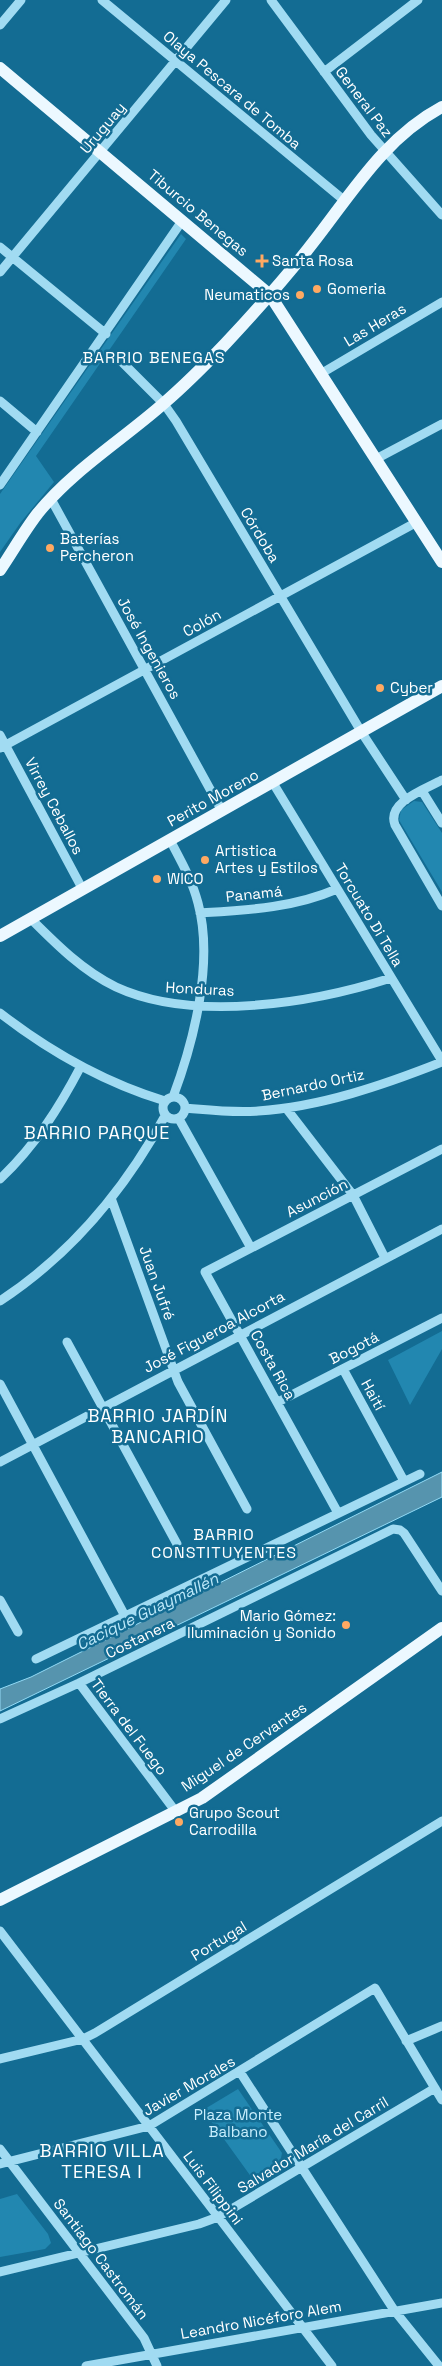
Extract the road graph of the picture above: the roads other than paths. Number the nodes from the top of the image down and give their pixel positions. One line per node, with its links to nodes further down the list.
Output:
1 (21, 0): 6 (street)
2 (102, 0): 7 (street, Olaya Pescara de Tomba)
3 (226, 0): 7 (street, Uruguay)
4 (271, 0): 9 (street, General Paz)
5 (418, 0): 9 (street)
6 (0, 25)
7 (176, 61): 11 (street, Uruguay); 13 (street, Olaya Pescara de Tomba)
8 (0, 68): 11 (main road, Tiburcio Benegas)
9 (324, 72): 12 (street, General Paz)
10 (442, 107): 12 (main road)
11 (100, 152): 15 (main road, Tiburcio Benegas); 17 (street, Uruguay)
12 (384, 152): 13 (main road); 14 (street, General Paz)
13 (345, 201): 19 (main road)
14 (442, 215)
15 (182, 220): 19 (main road, Tiburcio Benegas); 21 (street)
16 (0, 247): 17 (street)
17 (12, 257): 18 (street, Uruguay); 21 (street)
18 (0, 272)
19 (270, 295): 23 (main road, Tiburcio Benegas); 25 (main road)
20 (442, 302): 23 (street, Las Heras)
21 (106, 334): 27 (street)
22 (121, 361): 25 (street, Córdoba)
23 (322, 373): 28 (main road, Tiburcio Benegas)
24 (0, 401): 27 (street)
25 (164, 404): 30 (main road); 34 (street, Córdoba)
26 (442, 424): 28 (street)
27 (37, 432): 29 (street)
28 (376, 458): 31 (main road, Tiburcio Benegas)
29 (0, 485)
30 (51, 499): 33 (main road); 35 (street, José Ingenieros)
31 (417, 522): 32 (main road, Tiburcio Benegas); 34 (street, Colón)
32 (442, 562)
33 (0, 570)
34 (280, 596): 35 (street, Colón); 37 (street, Córdoba)
35 (145, 670): 39 (street, Colón); 44 (street, José Ingenieros)
36 (442, 686): 37 (main road, Perito Moreno)
37 (362, 733): 41 (main road, Perito Moreno); 43 (street, Córdoba)
38 (0, 735): 39 (street, Virrey Ceballos)
39 (3, 747): 48 (street, Virrey Ceballos)
40 (442, 780): 42 (street)
41 (273, 783): 44 (main road, Perito Moreno); 47 (street, Torcuato Di Tella)
42 (422, 791): 43 (street); 45 (street)
43 (406, 800): 49 (street)
44 (222, 811): 46 (main road, Perito Moreno)
45 (442, 823)
46 (170, 840): 48 (main road, Perito Moreno); 50 (street)
47 (337, 889): 50 (street, Panamá); 53 (street, Torcuato Di Tella)
48 (83, 890): 51 (main road, Perito Moreno)
49 (442, 906)
50 (200, 913): 54 (street)
51 (31, 919): 52 (main road, Perito Moreno); 54 (street, Honduras)
52 (0, 936)
53 (391, 978): 54 (street, Honduras); 56 (street, Torcuato Di Tella)
54 (199, 1005): 58 (street)
55 (2, 1018): 57 (street)
56 (442, 1061): 60 (street, Bernardo Ortiz)
57 (81, 1066): 58 (street); 64 (street)
58 (169, 1099): 59 (street); 61 (street)
59 (185, 1108): 60 (street, Bernardo Ortiz); 62 (street)
60 (286, 1108): 65 (street)
61 (165, 1116): 62 (street); 66 (street)
62 (179, 1119): 68 (street)
63 (442, 1149): 65 (street, Asunción)
64 (0, 1178)
65 (353, 1195): 68 (street, Asunción); 69 (street)
66 (112, 1198): 71 (street); 75 (street, Juan Jufré)
67 (442, 1229): 69 (street, José Figueroa Alcorta)
68 (251, 1248): 70 (street, Asunción)
69 (385, 1258): 73 (street, José Figueroa Alcorta)
70 (205, 1272): 73 (street, Costa Rica)
71 (0, 1301)
72 (442, 1318): 76 (street, Bogotá)
73 (240, 1334): 75 (street, José Figueroa Alcorta); 78 (street, Costa Rica)
74 (67, 1342): 79 (street)
75 (173, 1369): 79 (street, José Figueroa Alcorta); 84 (street, Juan Jufré)
76 (343, 1369): 78 (street, Bogotá); 83 (street, Haití)
77 (0, 1384): 80 (street)
78 (278, 1402): 85 (street, Costa Rica)
79 (102, 1407): 80 (street, José Figueroa Alcorta); 86 (street)
80 (33, 1444): 81 (street, José Figueroa Alcorta); 89 (street)
81 (0, 1462)
82 (420, 1474): 83 (street)
83 (404, 1481): 85 (street)
84 (247, 1508)
85 (338, 1513): 89 (street)
86 (177, 1544)
87 (442, 1591): 93 (street, Costanera)
88 (0, 1600): 91 (street)
89 (125, 1616): 92 (street)
90 (442, 1628): 95 (main road, Miguel de Cervantes)
91 (18, 1632)
92 (36, 1659)
93 (79, 1683): 94 (street, Costanera); 95 (street, Tierra del Fuego)
94 (0, 1719)
95 (176, 1812): 97 (main road, Miguel de Cervantes)
96 (442, 1821): 100 (street, Portugal)
97 (0, 1900)
98 (0, 1931): 100 (street, Luis Filippini)
99 (442, 2026): 101 (street)
100 (83, 2039): 102 (street, Portugal); 106 (street, Luis Filippini)
101 (406, 2041): 103 (street, Javier Morales); 104 (street)
102 (0, 2059)
103 (240, 2072): 106 (street, Javier Morales); 110 (street)
104 (434, 2088): 105 (street); 110 (street, Salvador María del Carril)
105 (442, 2100)
106 (149, 2126): 108 (street, Javier Morales); 111 (street, Luis Filippini)
107 (0, 2149): 108 (street, Santiago Castromán)
108 (10, 2161): 109 (street, Javier Morales); 112 (street, Santiago Castromán)
109 (0, 2164)
110 (302, 2168): 111 (street, Salvador María del Carril); 115 (street)
111 (218, 2217): 112 (street, Salvador María del Carril); 116 (street, Luis Filippini)
112 (78, 2253): 113 (street, Salvador María del Carril); 117 (street, Santiago Castromán)
113 (0, 2272)
114 (442, 2303): 115 (street, Leandro Nicéforo Alem)
115 (394, 2310): 116 (street, Leandro Nicéforo Alem); 121 (street)
116 (302, 2327): 117 (street, Leandro Nicéforo Alem); 120 (street, Luis Filippini)
117 (153, 2353): 118 (street, Leandro Nicéforo Alem); 119 (street, Santiago Castromán)
118 (86, 2366)
119 (157, 2366)
120 (332, 2366)
121 (439, 2366)

